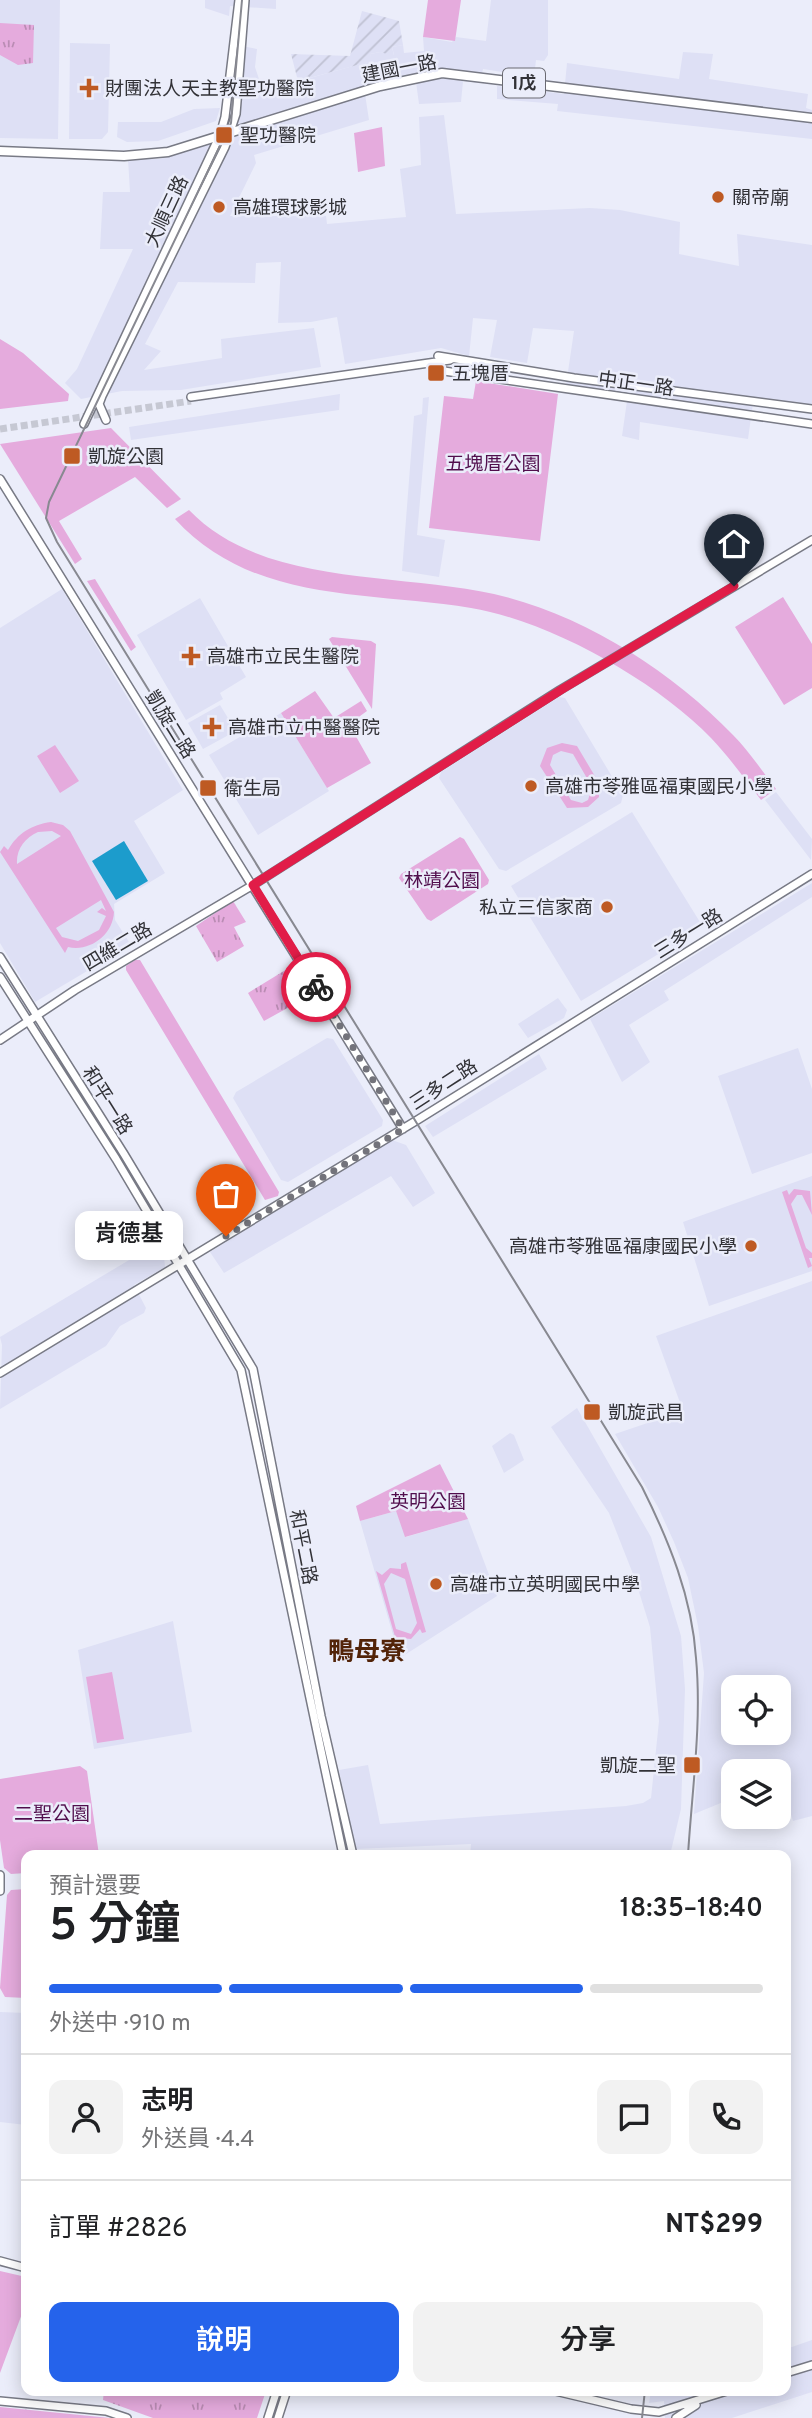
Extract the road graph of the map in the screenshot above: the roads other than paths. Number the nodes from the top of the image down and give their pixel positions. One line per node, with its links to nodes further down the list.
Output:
1 (239, 0): 5 (street, 大順三路)
2 (245, 0): 4 (street, 大順三路)
3 (812, 118): 4 (main road, 建國一路 / 1戊)
4 (231, 132): 5 (main road, 建國一路 / 1戊); 12 (street, 大順三路)
5 (220, 135): 6 (main road, 建國一路 / 1戊); 13 (street, 大順三路)
6 (0, 151)
7 (438, 356): 8 (street, 中正一路)
8 (458, 359): 10 (street, 中正一路); 11 (street, 中正一路)
9 (437, 370): 10 (street, 中正一路)
10 (456, 372): 14 (street, 中正一路)
11 (812, 409)
12 (106, 420)
13 (84, 424)
14 (812, 424)
15 (0, 479): 18 (street, 凱旋二路)
16 (812, 540): 18 (street, 四維二路)
17 (812, 874): 21 (street, 三多一路)
18 (253, 885): 22 (street, 四維二路); 25 (street, 凱旋二路)
19 (0, 957): 22 (street, 和平一路)
20 (0, 978): 23 (street, 和平一路)
21 (579, 1016): 25 (street, 三多二路)
22 (38, 1017): 23 (street, 四維二路); 26 (street, 和平一路)
23 (29, 1023): 24 (street, 四維二路); 27 (street, 和平一路)
24 (0, 1040)
25 (403, 1129): 26 (street, 三多二路)
26 (188, 1260): 27 (street, 三多二路); 30 (street, 和平二路)
27 (180, 1265): 28 (street, 三多二路); 29 (street, 和平二路)
28 (0, 1373)
29 (342, 1850)
30 (352, 1850)
31 (0, 1875): 32 (street)
32 (0, 1891)
33 (0, 2261): 34 (street)
34 (21, 2267)
35 (812, 2365): 36 (street)
36 (791, 2371)
37 (275, 2396): 45 (street)
38 (285, 2396): 46 (street)
39 (575, 2396): 43 (street)
40 (713, 2396): 41 (street)
41 (704, 2399): 43 (street); 47 (street)
42 (0, 2401): 44 (street)
43 (654, 2416)
44 (127, 2418)
45 (268, 2418)
46 (278, 2418)
47 (676, 2418)

